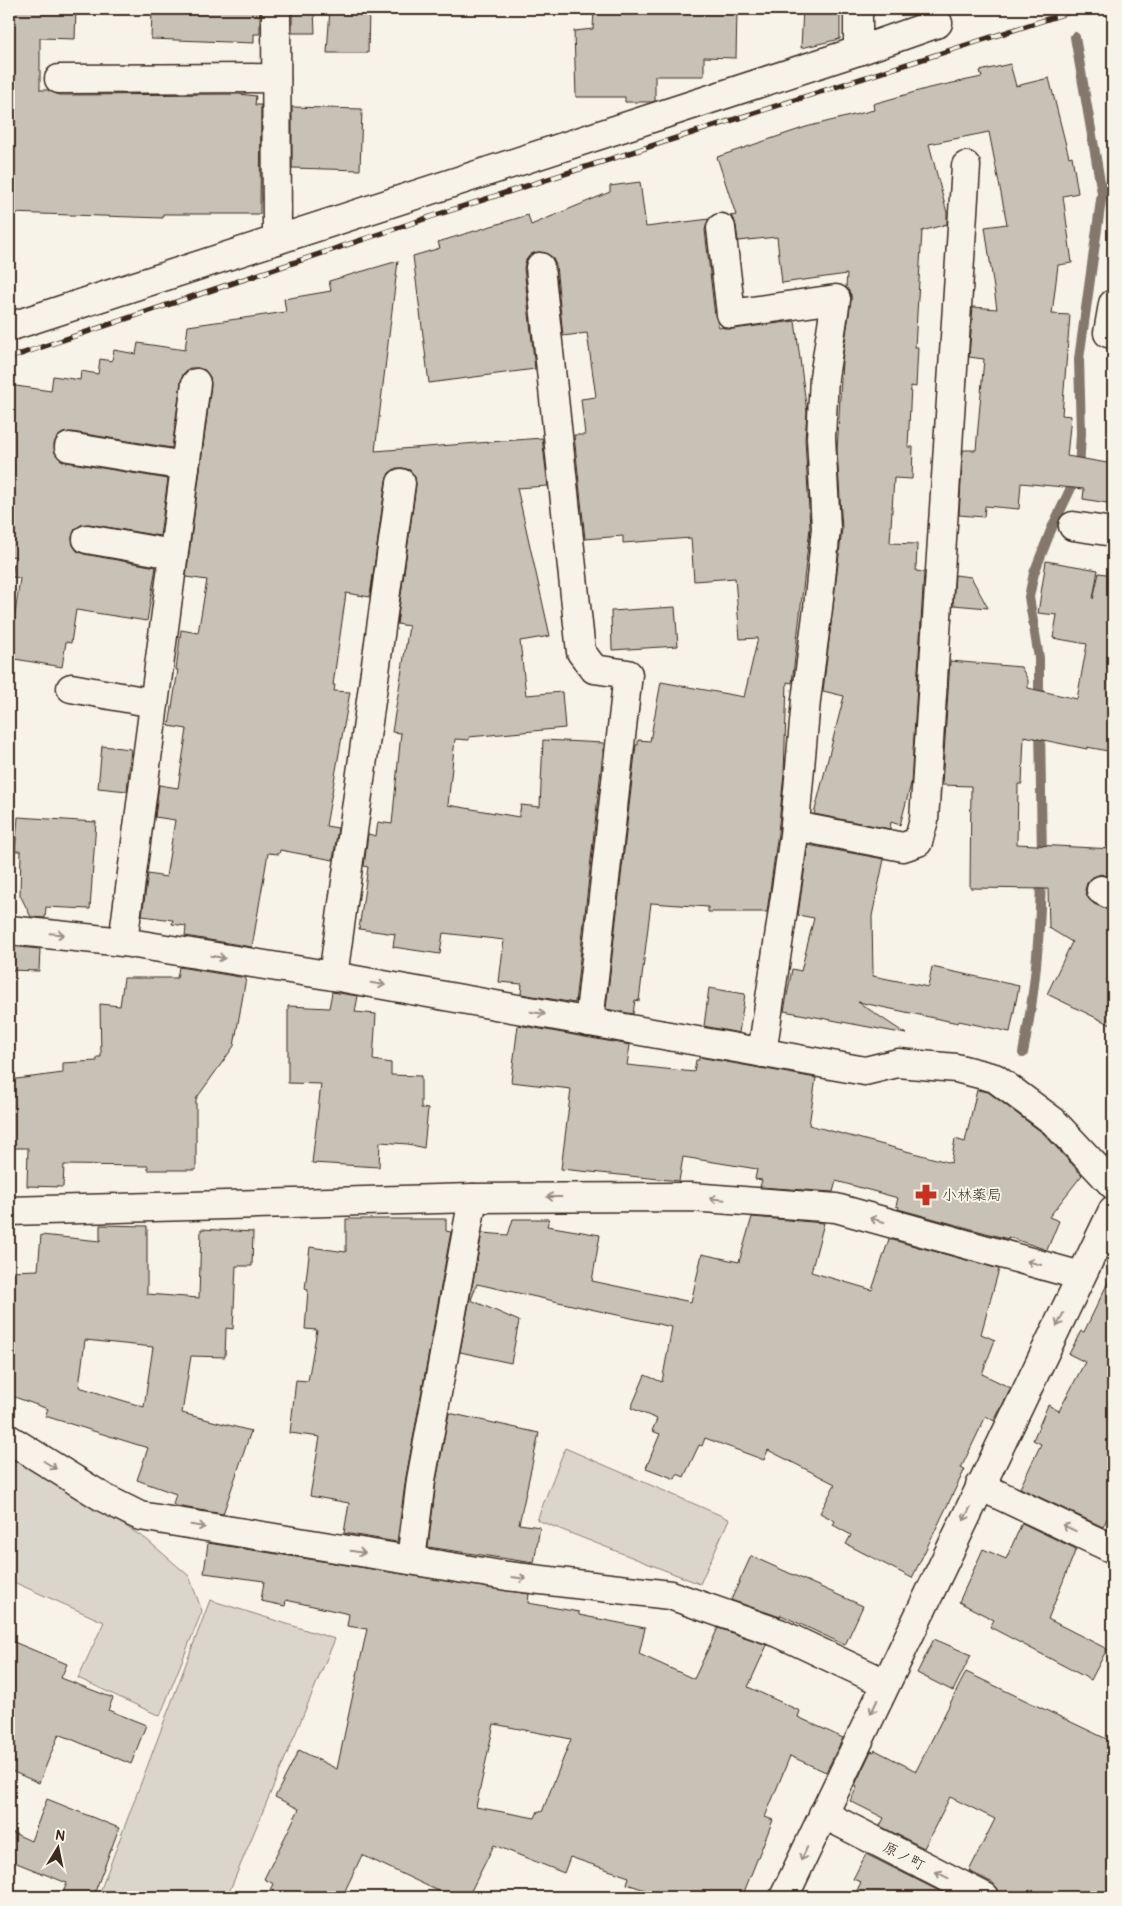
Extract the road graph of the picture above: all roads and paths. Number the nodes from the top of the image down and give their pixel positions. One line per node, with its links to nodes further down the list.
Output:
1 (276, 9): 5 (street)
2 (858, 9): 4 (street)
3 (938, 23): 4 (street)
4 (858, 51): 9 (street)
5 (276, 78): 6 (street); 9 (street)
6 (58, 79)
7 (966, 166): 24 (street)
8 (720, 228): 24 (street)
9 (277, 240): 12 (street)
10 (540, 267): 28 (street)
11 (1113, 304): 13 (street)
12 (9, 327)
13 (1113, 334)
14 (196, 383): 16 (street)
15 (69, 448): 16 (street)
16 (185, 466): 21 (street)
17 (401, 484): 27 (street)
18 (1073, 526): 19 (street)
19 (1113, 532)
20 (87, 539): 21 (street)
21 (173, 554): 23 (street)
22 (71, 688): 23 (street)
23 (154, 703): 26 (street)
24 (795, 826): 29 (street)
25 (9, 930): 26 (street, one-way to 26)
26 (123, 942): 27 (street, one-way to 27)
27 (333, 976): 28 (street, one-way to 28)
28 (589, 1022): 29 (street)
29 (762, 1053): 30 (street)
30 (1113, 1185)
31 (473, 1198): 33 (street); 35 (street, one-way to 31); 39 (street)
32 (1113, 1210): 34 (street)
33 (9, 1211)
34 (1104, 1254): 35 (street)
35 (1081, 1276): 37 (street, one-way to 37)
36 (9, 1439): 39 (street, one-way to 39)
37 (980, 1486): 38 (street, one-way to 37); 40 (street, one-way to 40)
38 (1113, 1549)
39 (411, 1560): 40 (street, one-way to 40)
40 (885, 1683): 41 (street, one-way to 41)
41 (823, 1814): 42 (street, one-way to 42); 43 (street, 原ノ町, one-way to 41)
42 (784, 1897)
43 (985, 1897)

